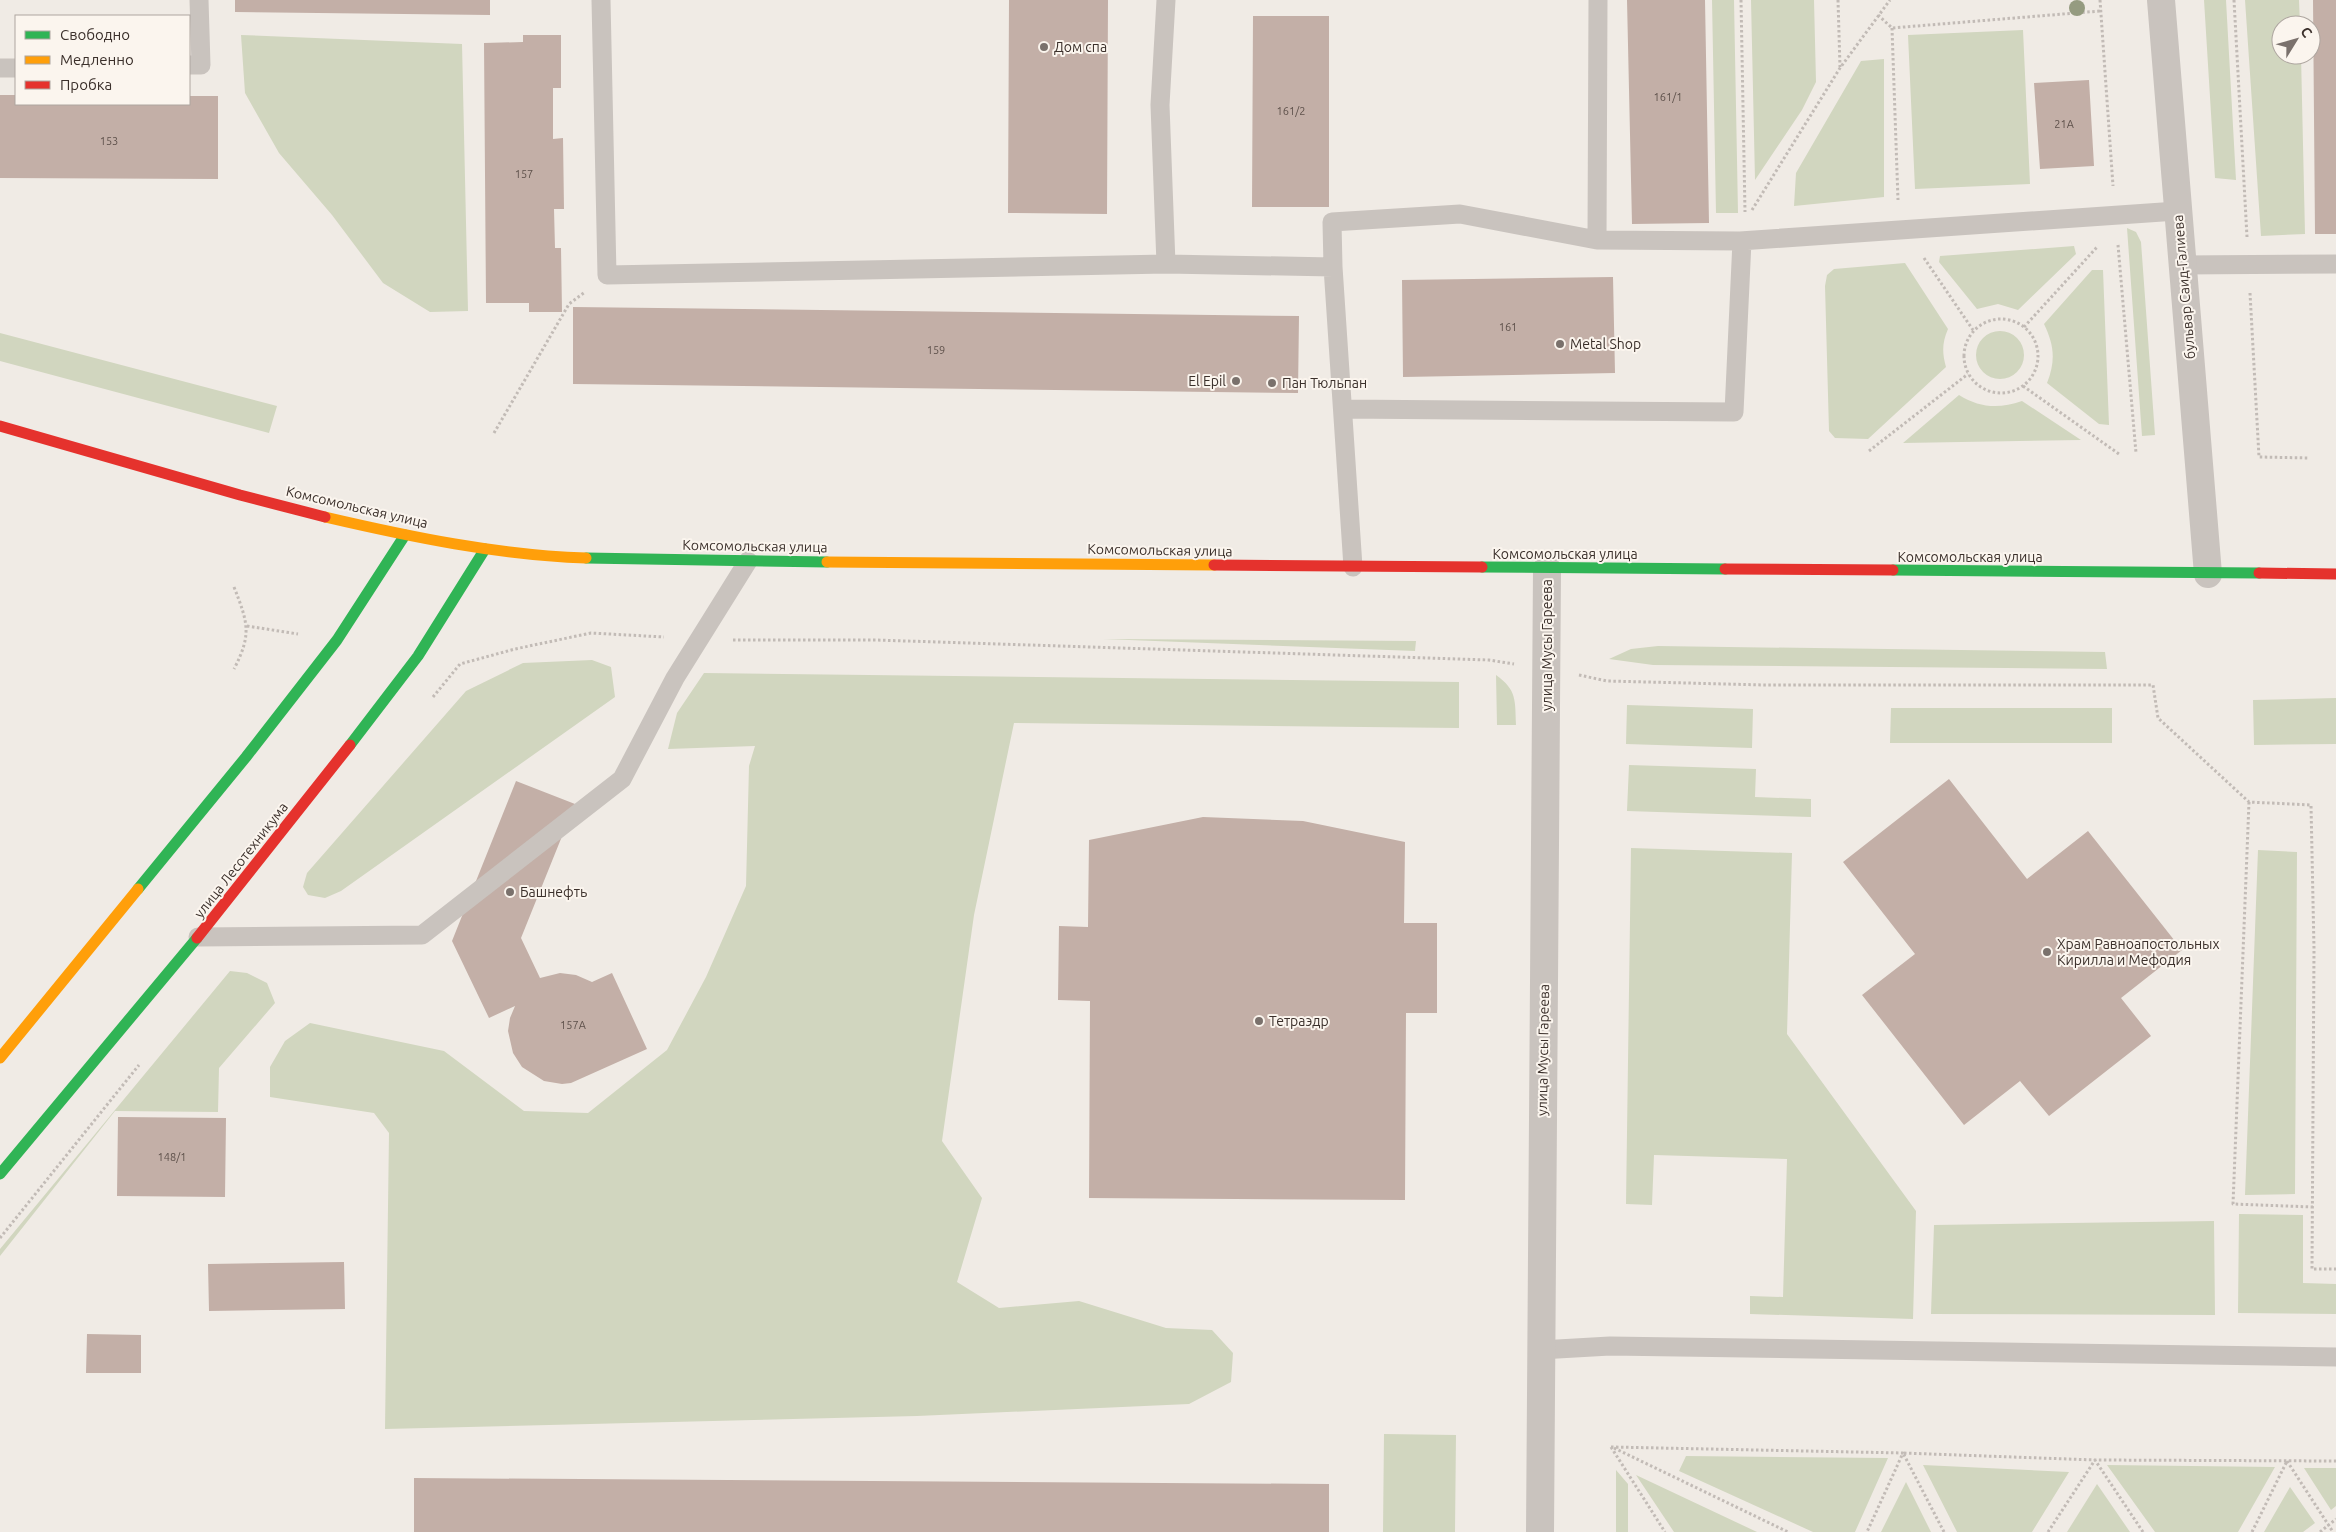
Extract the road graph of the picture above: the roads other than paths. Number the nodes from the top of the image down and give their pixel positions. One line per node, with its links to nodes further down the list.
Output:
1 (199, 0): 6 (lane)
2 (602, 0): 12 (lane)
3 (1166, 0): 12 (lane)
4 (1598, 0): 10 (lane)
5 (2160, 0): 9 (street, бульвар Саид-Галиева)
6 (190, 65)
7 (0, 68): 8 (lane)
8 (15, 68)
9 (2177, 211): 11 (lane); 14 (street, бульвар Саид-Галиева)
10 (1597, 240): 11 (lane); 15 (lane)
11 (1741, 241): 16 (lane)
12 (1166, 264): 15 (lane)
13 (2336, 264): 14 (lane)
14 (2182, 265): 23 (street, бульвар Саид-Галиева)
15 (1333, 266): 16 (lane)
16 (1343, 409): 21 (lane)
17 (0, 426): 18 (main road, Комсомольская улица)
18 (405, 535): 19 (main road, Комсомольская улица); 26 (main road)
19 (485, 549): 20 (main road, Комсомольская улица); 25 (main road, улица Лесотехникума)
20 (748, 561): 21 (main road, Комсомольская улица); 25 (lane)
21 (1353, 567): 22 (main road, Комсомольская улица)
22 (1547, 569): 23 (main road, Комсомольская улица); 28 (street, улица Мусы Гареева)
23 (2208, 574): 24 (main road, Комсомольская улица)
24 (2336, 574)
25 (198, 937): 27 (main road, улица Лесотехникума)
26 (0, 1058)
27 (0, 1174)
28 (1540, 1350): 29 (lane); 30 (street, улица Мусы Гареева)
29 (2336, 1357)
30 (1540, 1532)

